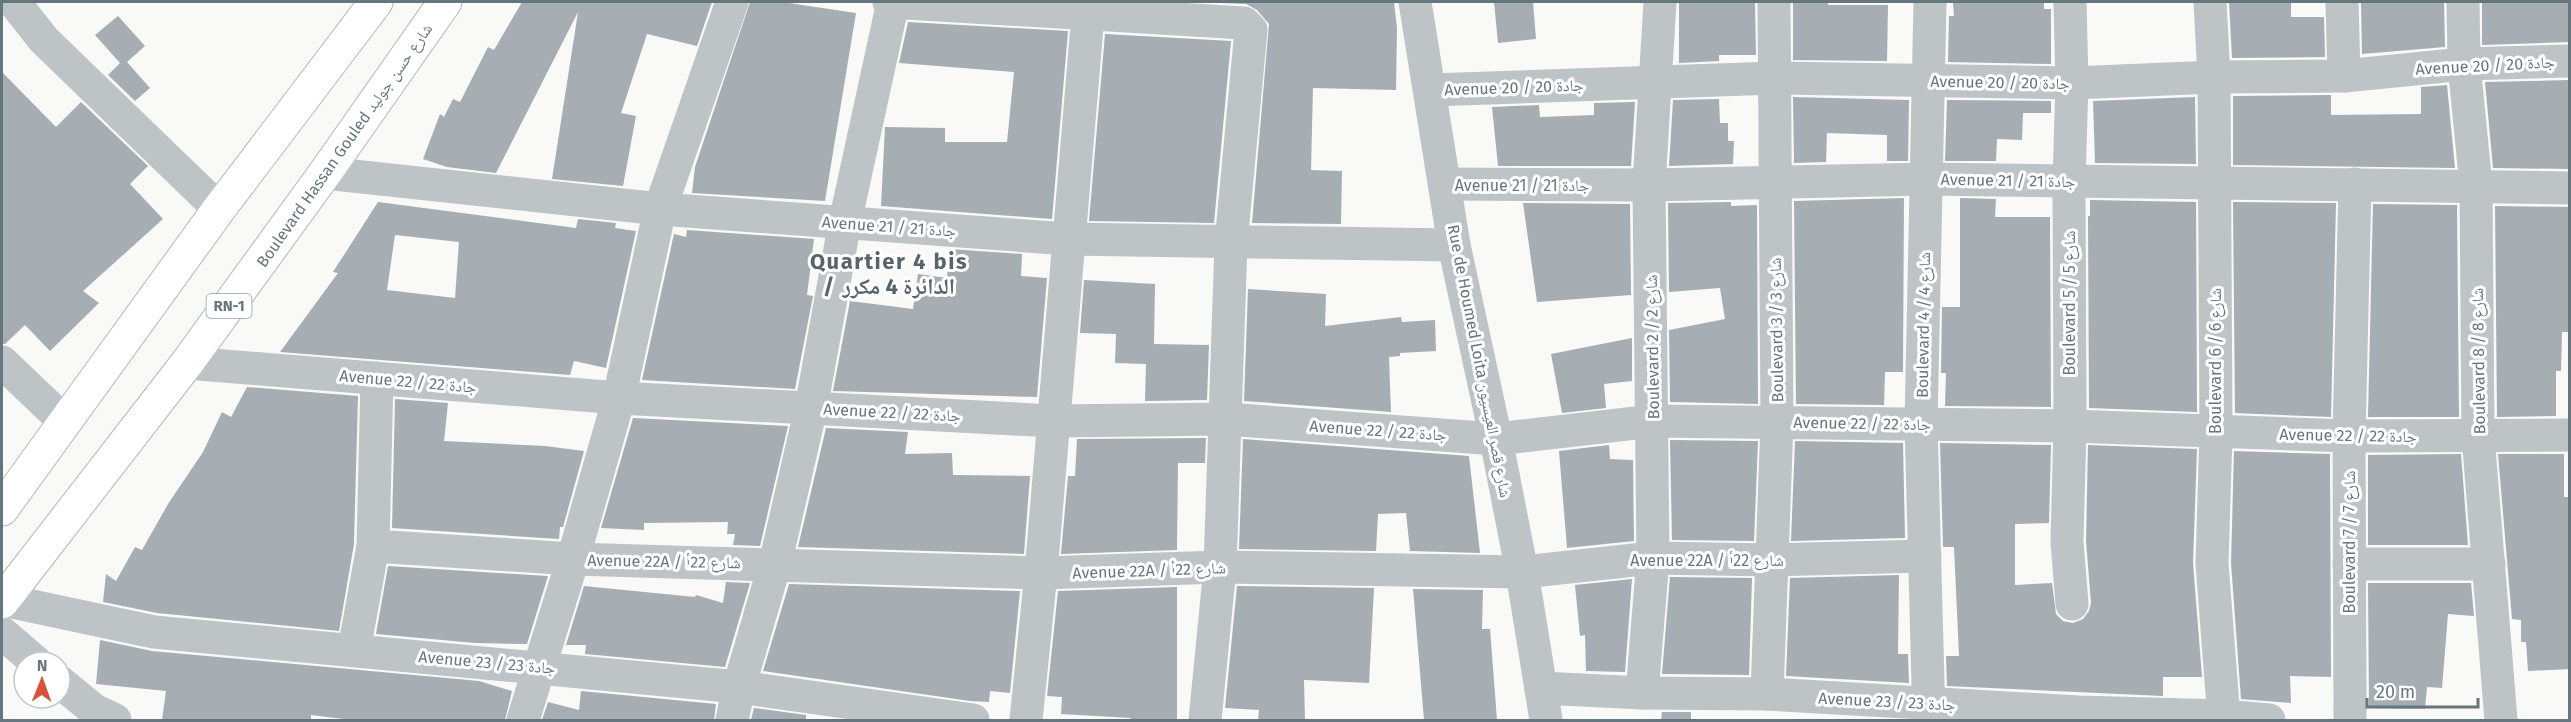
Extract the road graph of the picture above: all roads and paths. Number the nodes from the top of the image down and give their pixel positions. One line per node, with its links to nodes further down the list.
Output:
1 (14, 2): 34 (street)
2 (376, 2): 34 (main road)
3 (445, 2): 24 (main road, Boulevard Hassan Gouled شارع حسن جوليد / RN-1)
4 (732, 2): 35 (street)
5 (892, 2): 14 (street); 36 (street)
6 (1415, 2): 23 (street, Rue de Houmed Loita شارع قصر العيسيون)
7 (1660, 2): 21 (street, Boulevard 2 / شارع 2)
8 (1774, 2): 19 (street, Boulevard 3 / شارع 3)
9 (1930, 2): 20 (street, Boulevard 4 / شارع 4)
10 (2070, 2): 22 (street, Boulevard 5 / شارع 5)
11 (2210, 2): 18 (street, Boulevard 6 / شارع 6)
12 (2342, 2): 17 (street)
13 (2463, 2): 16 (street, Boulevard 8 / شارع 8)
14 (1088, 8): 37 (street); 38 (street)
15 (2570, 61): 16 (street, Avenue 20 / جادة 20)
16 (2464, 64): 17 (street, Avenue 20 / جادة 20); 32 (street, Boulevard 8 / شارع 8)
17 (2344, 76): 18 (street, Avenue 20 / جادة 20)
18 (2214, 77): 22 (street, Avenue 20 / جادة 20); 28 (street, Boulevard 6 / شارع 6)
19 (1775, 78): 20 (street, Avenue 20 / جادة 20); 21 (street, Avenue 20 / جادة 20); 27 (street, Boulevard 3 / شارع 3)
20 (1928, 81): 22 (street, Avenue 20 / جادة 20); 25 (street, Boulevard 4 / شارع 4)
21 (1657, 82): 23 (street, Avenue 20 / جادة 20); 31 (street, Boulevard 2 / شارع 2)
22 (2072, 84): 26 (street, Boulevard 5 / شارع 5)
23 (1430, 90): 29 (street, Rue de Houmed Loita شارع قصر العيسيون)
24 (325, 173): 35 (street, Avenue 21 / جادة 21); 41 (main road, Boulevard Hassan Gouled شارع حسن جوليد / RN-1)
25 (1926, 179): 26 (street, Avenue 21 / جادة 21); 27 (street, Avenue 21 / جادة 21); 50 (street, Boulevard 4 / شارع 4)
26 (2069, 180): 28 (street, Avenue 21 / جادة 21); 51 (street, Boulevard 5 / شارع 5)
27 (1774, 183): 31 (street, Avenue 21 / جادة 21); 49 (street, Boulevard 3 / شارع 3)
28 (2214, 183): 30 (street, Avenue 21 / جادة 21); 52 (street, Boulevard 6 / شارع 6)
29 (1446, 184): 31 (street, Avenue 21 / جادة 21); 39 (street, Rue de Houmed Loita شارع قصر العيسيون)
30 (2355, 184): 32 (street, Avenue 21 / جادة 21); 54 (street, Boulevard 7 / شارع 7)
31 (1650, 185): 47 (street, Boulevard 2 / شارع 2)
32 (2476, 186): 33 (street, Avenue 21 / جادة 21); 55 (street, Boulevard 8 / شارع 8)
33 (2570, 188)
34 (219, 209): 48 (main road)
35 (660, 209): 36 (street, Avenue 21 / جادة 21); 43 (street)
36 (845, 222): 37 (street, Avenue 21 / جادة 21); 44 (street)
37 (1068, 239): 38 (street, Avenue 21 / جادة 21); 46 (street)
38 (1231, 243): 39 (street, Avenue 21 / جادة 21); 45 (street)
39 (1454, 245): 56 (street, Rue de Houmed Loita شارع قصر العيسيون)
40 (2, 362): 48 (street)
41 (187, 363): 42 (street, Avenue 22 / جادة 22); 69 (main road, Boulevard Hassan Gouled شارع حسن جوليد / RN-1)
42 (377, 378): 43 (street, Avenue 22 / جادة 22); 58 (street)
43 (619, 398): 44 (street, Avenue 22 / جادة 22); 61 (street)
44 (811, 408): 46 (street, Avenue 22 / جادة 22); 63 (street)
45 (1227, 419): 46 (street, Avenue 22 / جادة 22); 56 (street, Avenue 22 / جادة 22); 66 (street)
46 (1053, 421): 68 (street)
47 (1653, 421): 49 (street, Avenue 22 / جادة 22); 56 (street, Avenue 22 / جادة 22); 60 (street, Boulevard 2 / شارع 2)
48 (65, 422): 57 (main road)
49 (1777, 422): 50 (street, Avenue 22 / جادة 22); 62 (street, Boulevard 3 / شارع 3)
50 (1921, 423): 51 (street, Avenue 22 / جادة 22); 59 (street, Boulevard 4 / شارع 4)
51 (2070, 426): 52 (street, Avenue 22 / جادة 22); 70 (street, Boulevard 5 / شارع 5)
52 (2216, 433): 54 (street, Avenue 22 / جادة 22); 82 (street, Boulevard 6 / شارع 6)
53 (2570, 435): 55 (street, Avenue 22 / جادة 22)
54 (2349, 436): 55 (street, Avenue 22 / جادة 22); 64 (street, Boulevard 7 / شارع 7)
55 (2478, 436): 65 (street, Boulevard 8 / شارع 8)
56 (1496, 439): 67 (street, Rue de Houmed Loita شارع قصر العيسيون)
57 (2, 509)
58 (373, 546): 61 (street, Avenue 22A / شارع 22أ); 73 (street)
59 (1925, 556): 62 (street, Avenue 22A / شارع 22أ); 80 (street, Boulevard 4 / شارع 4)
60 (1653, 558): 62 (street, Avenue 22A / شارع 22أ); 67 (street, Avenue 22A / شارع 22أ); 78 (street, Boulevard 2 / شارع 2)
61 (573, 559): 63 (street, Avenue 22A / شارع 22أ); 74 (street)
62 (1772, 560): 79 (street, Boulevard 3 / شارع 3)
63 (774, 564): 68 (street, Avenue 22A / شارع 22أ); 75 (street)
64 (2349, 564): 65 (street); 91 (street, Boulevard 7 / شارع 7)
65 (2489, 564): 92 (street, Boulevard 8 / شارع 8)
66 (1220, 567): 67 (street, Avenue 22A / شارع 22أ); 68 (street, Avenue 22A / شارع 22أ); 88 (street)
67 (1522, 572): 76 (street, Rue de Houmed Loita شارع قصر العيسيون)
68 (1041, 573): 87 (street)
69 (2, 601): 73 (street, Avenue 23 / جادة 23)
70 (2072, 604)
71 (2, 633): 72 (street)
72 (22, 650)
73 (354, 650): 74 (street, Avenue 23 / جادة 23)
74 (539, 667): 75 (street, Avenue 23 / جادة 23); 84 (street)
75 (739, 687): 85 (street); 86 (street, Avenue 23 / جادة 23)
76 (1541, 688): 78 (street, Avenue 23 / جادة 23); 89 (street, Rue de Houmed Loita شارع قصر العيسيون)
77 (72, 692): 83 (street)
78 (1642, 693): 79 (street, Avenue 23 / جادة 23)
79 (1767, 694): 80 (street, Avenue 23 / جادة 23)
80 (1929, 712): 81 (street, Avenue 23 / جادة 23)
81 (2079, 716): 82 (street, Avenue 23 / جادة 23)
82 (2223, 718): 90 (street, Avenue 23 / جادة 23)
83 (115, 720)
84 (523, 720)
85 (732, 720)
86 (973, 720)
87 (1026, 720)
88 (1205, 720)
89 (1546, 720)
90 (2270, 720)
91 (2350, 720)
92 (2501, 720)

